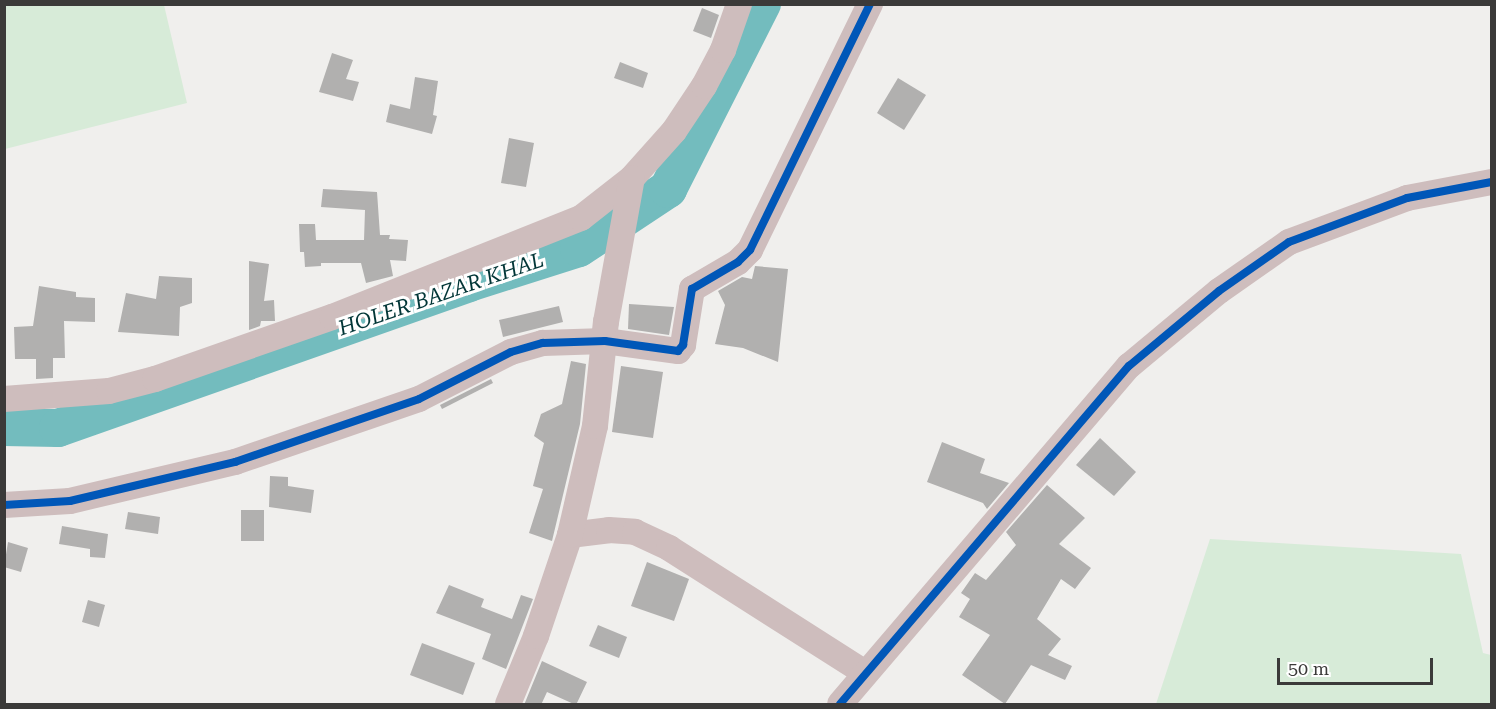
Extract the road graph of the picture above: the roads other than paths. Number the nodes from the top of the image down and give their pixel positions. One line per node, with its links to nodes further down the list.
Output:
1 (739, 4): 4 (street)
2 (870, 4): 5 (street)
3 (1491, 182): 9 (street)
4 (631, 185): 5 (street); 6 (street)
5 (605, 341): 7 (street); 8 (street)
6 (4, 399)
7 (4, 505)
8 (570, 535): 9 (street); 10 (street)
9 (865, 673): 11 (street)
10 (508, 705)
11 (840, 705)

